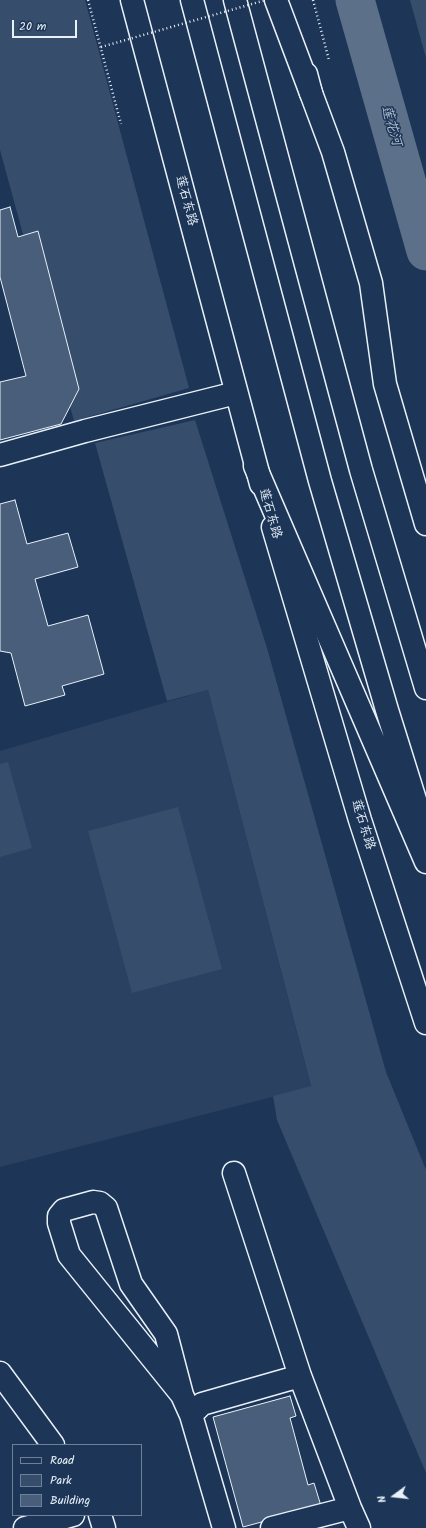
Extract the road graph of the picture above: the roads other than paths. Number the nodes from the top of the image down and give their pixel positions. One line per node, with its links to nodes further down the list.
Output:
1 (132, 0): 7 (main road, 莲石东路)
2 (192, 0): 12 (main road)
3 (235, 0): 11 (main road)
4 (276, 0): 6 (main road)
5 (286, 0): 6 (main road)
6 (311, 93): 10 (main road)
7 (236, 393): 8 (main road); 9 (main road, 莲石东路)
8 (0, 455)
9 (255, 466): 13 (main road); 14 (main road, 莲石东路)
10 (426, 524)
11 (426, 688)
12 (426, 835)
13 (426, 862)
14 (426, 1023)
15 (234, 1173): 17 (main road)
16 (0, 1373): 20 (main road)
17 (300, 1376): 19 (main road); 21 (main road)
18 (182, 1395): 18 (main road); 19 (main road)
19 (191, 1415): 26 (main road)
20 (52, 1444)
21 (350, 1508): 27 (main road); 28 (main road)
22 (69, 1516): 24 (main road)
23 (100, 1516): 25 (main road)
24 (25, 1528)
25 (104, 1528)
26 (224, 1528)
27 (272, 1528)
28 (359, 1528)

